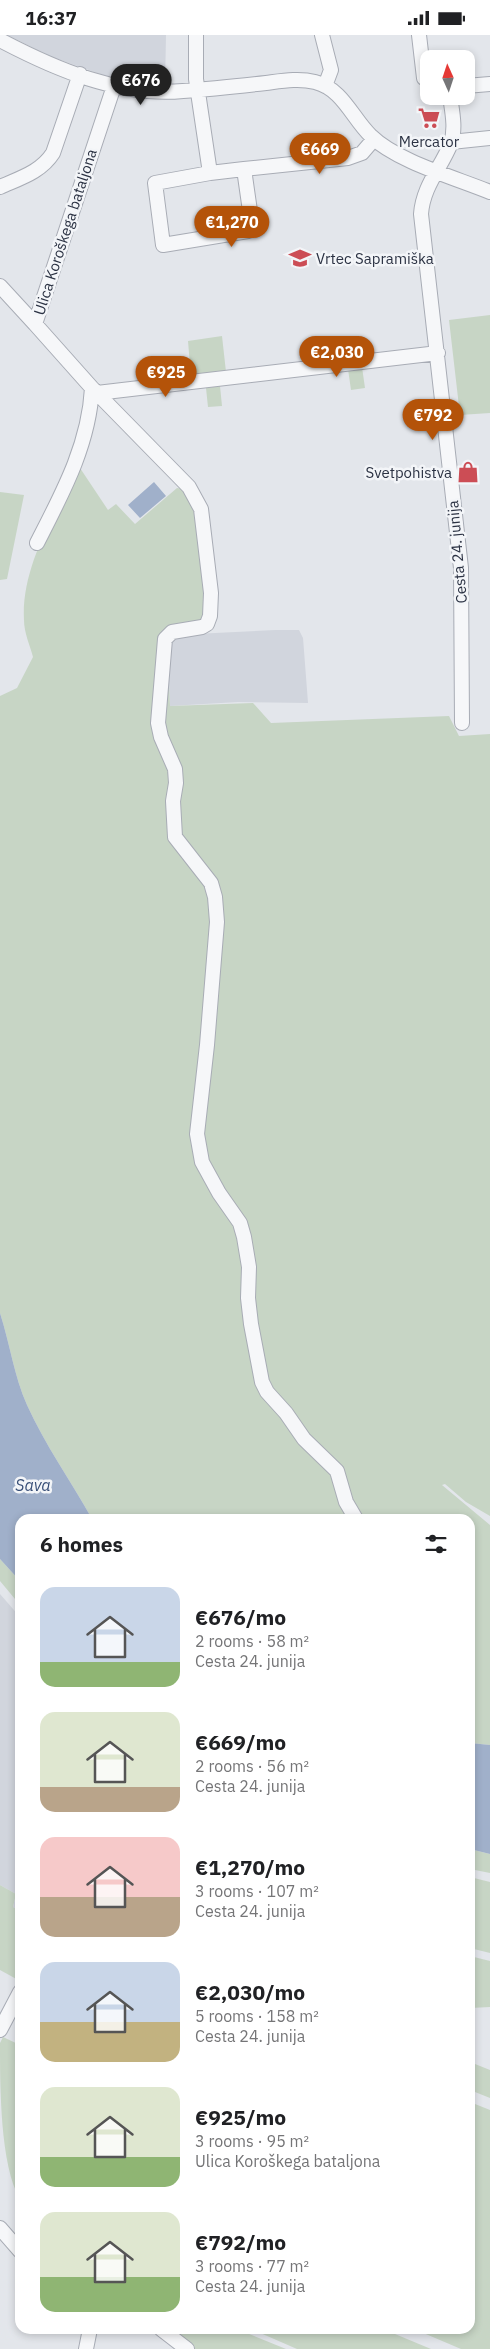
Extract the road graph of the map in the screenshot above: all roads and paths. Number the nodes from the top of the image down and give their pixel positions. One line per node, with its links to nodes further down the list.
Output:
1 (196, 35): 11 (street)
2 (322, 35): 10 (street)
3 (421, 35): 5 (street)
4 (0, 40): 6 (street)
5 (422, 50)
6 (80, 75): 9 (street); 19 (street)
7 (490, 84): 8 (street)
8 (475, 85)
9 (114, 86): 11 (street); 22 (street, Ulica Koroškega bataljona)
10 (325, 86): 11 (street); 14 (street)
11 (198, 90): 18 (street)
12 (451, 105): 15 (street)
13 (490, 138): 15 (street)
14 (374, 139): 16 (street); 17 (street)
15 (451, 142): 17 (street, Cesta 24. junija)
16 (244, 169): 18 (street); 18 (street)
17 (436, 170): 20 (street); 23 (street, Cesta 24. junija)
18 (210, 173)
19 (0, 187)
20 (490, 192)
21 (0, 286): 22 (street)
22 (35, 324): 24 (street, Ulica Koroškega bataljona)
23 (438, 353): 24 (street); 26 (street, Cesta 24. junija)
24 (95, 391): 25 (street); 27 (street, Ulica Koroškega bataljona)
25 (37, 543)
26 (462, 723)
27 (353, 1514)
28 (15, 2002): 29 (street)
29 (0, 2030)
30 (0, 2227): 31 (street)
31 (15, 2245)
32 (89, 2334): 34 (street)
33 (168, 2334): 35 (street)
34 (86, 2349)
35 (187, 2349)

